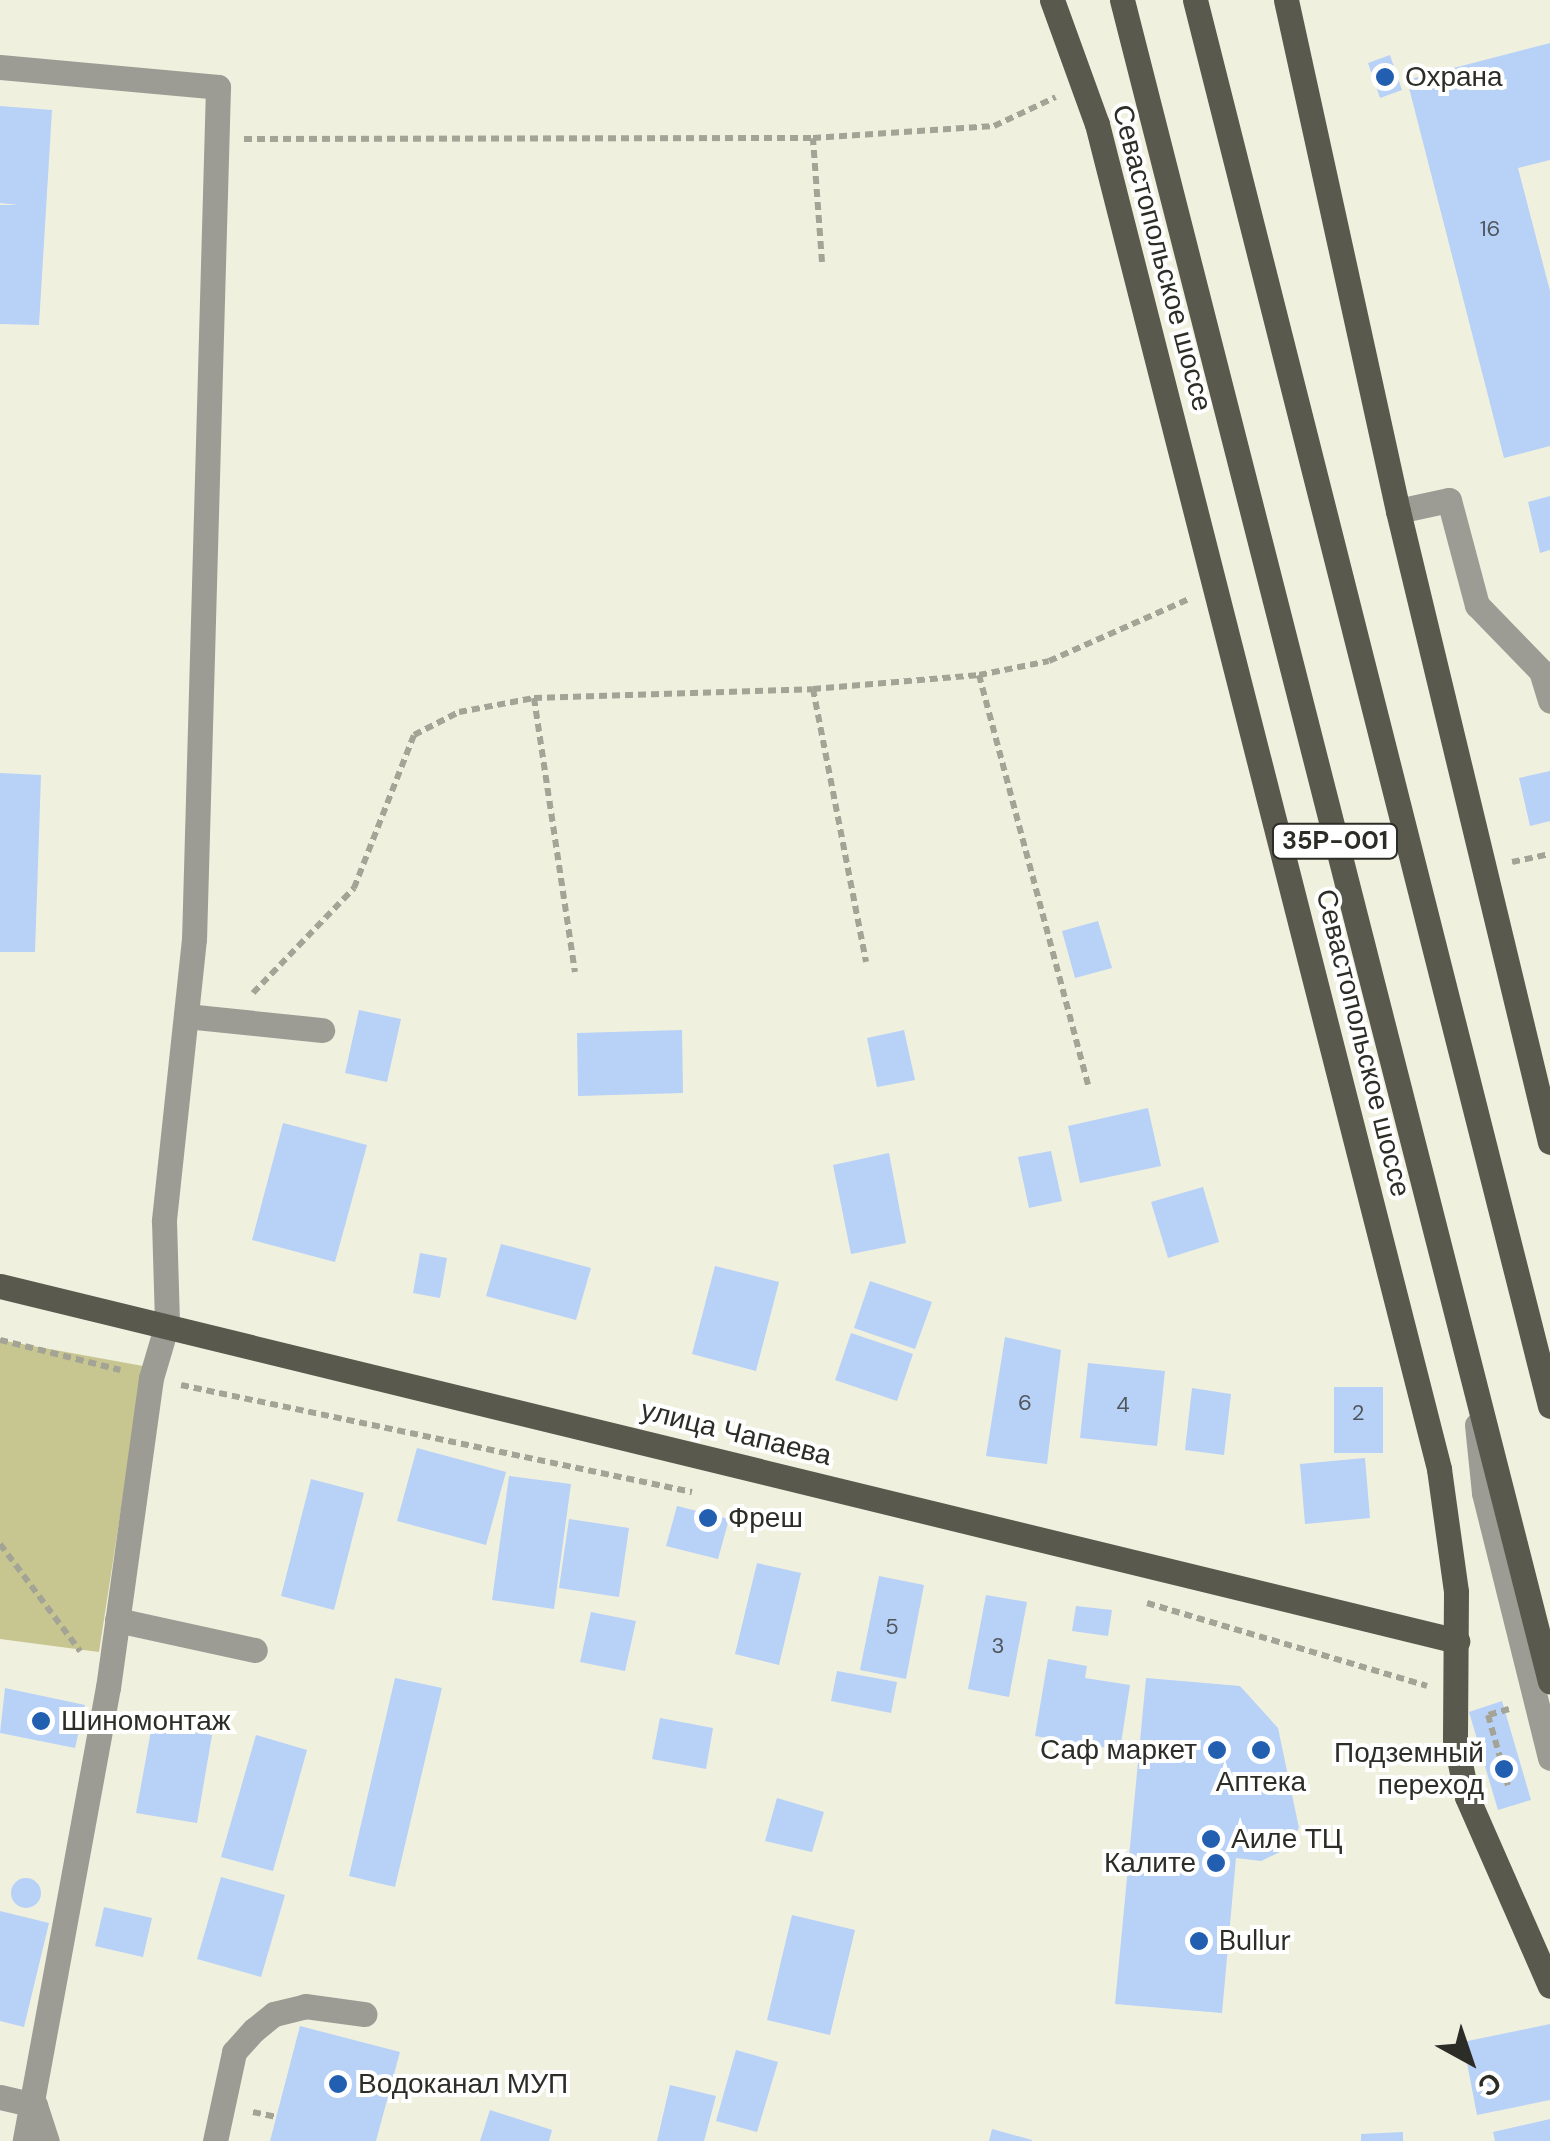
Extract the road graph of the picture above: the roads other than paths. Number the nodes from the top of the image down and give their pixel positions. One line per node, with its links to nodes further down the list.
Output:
1 (1052, 0): 18 (main road, Севастопольское шоссе)
2 (1122, 0): 14 (main road, 35Р-001)
3 (1194, 0): 13 (main road, 35Р-001)
4 (1286, 0): 6 (main road)
5 (0, 67): 8 (street)
6 (1398, 511): 7 (street); 10 (main road)
7 (1550, 701)
8 (186, 1016): 9 (street); 12 (street)
9 (322, 1030)
10 (1550, 1142)
11 (0, 1286): 12 (main road, улица Чапаева)
12 (167, 1324): 17 (street); 19 (main road, улица Чапаева)
13 (1532, 1335): 15 (street); 16 (main road, 35Р-001)
14 (1472, 1360): 21 (main road, 35Р-001); 23 (street)
15 (1550, 1386)
16 (1550, 1406)
17 (117, 1620): 20 (street); 26 (street)
18 (1457, 1633): 19 (main road, улица Чапаева); 22 (main road, Севастопольское шоссе)
19 (1428, 1634): 22 (main road)
20 (255, 1650)
21 (1550, 1681)
22 (1456, 1683): 24 (main road, Севастопольское шоссе)
23 (1550, 1758)
24 (1550, 1986)
25 (364, 2014): 31 (street)
26 (45, 2054): 27 (street); 28 (street)
27 (0, 2098): 28 (street); 29 (street)
28 (35, 2105): 29 (street); 30 (street)
29 (23, 2141)
30 (47, 2141)
31 (214, 2141)

